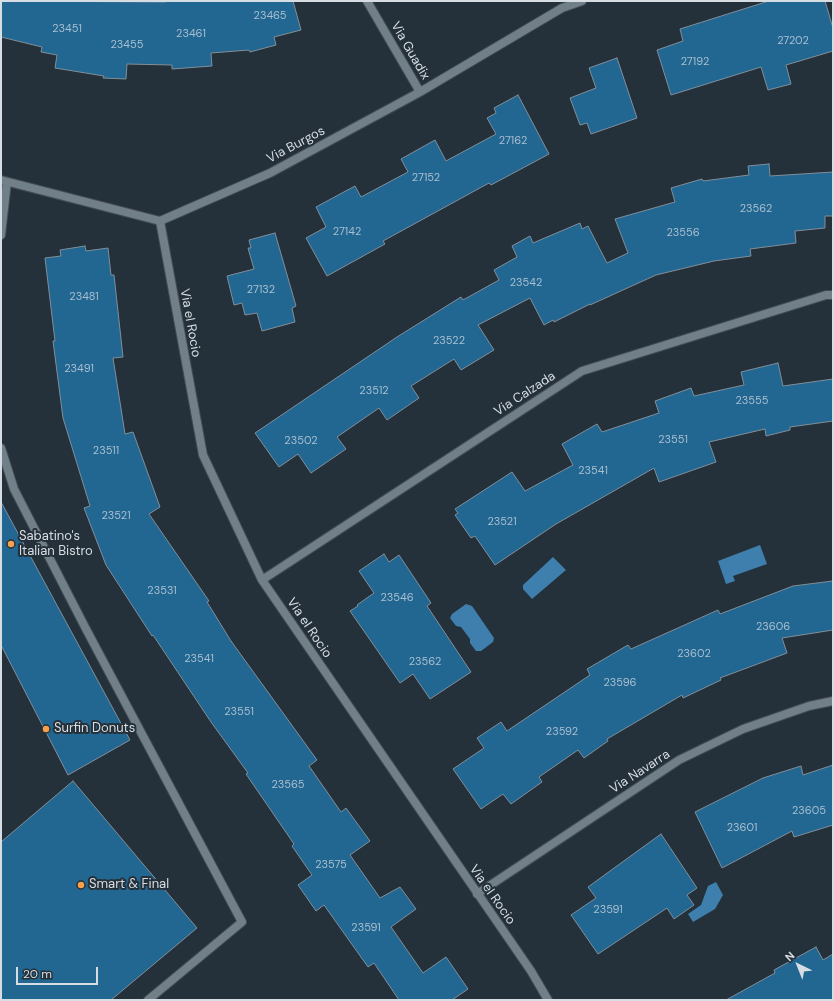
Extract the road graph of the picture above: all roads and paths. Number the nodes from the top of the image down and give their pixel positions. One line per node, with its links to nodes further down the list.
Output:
1 (367, 1): 3 (street, Via Guadix)
2 (582, 1): 3 (street, Via Burgos)
3 (420, 92): 5 (street, Via Burgos)
4 (4, 181): 5 (street); 6 (street)
5 (160, 221): 9 (street, Via el Rocio)
6 (1, 235)
7 (833, 295): 9 (street, Via Calzada)
8 (1, 448): 12 (street)
9 (262, 580): 11 (street, Via el Rocio)
10 (833, 701): 11 (street, Via Navarra)
11 (477, 894): 13 (street, Via el Rocio)
12 (148, 1000)
13 (548, 1000)

